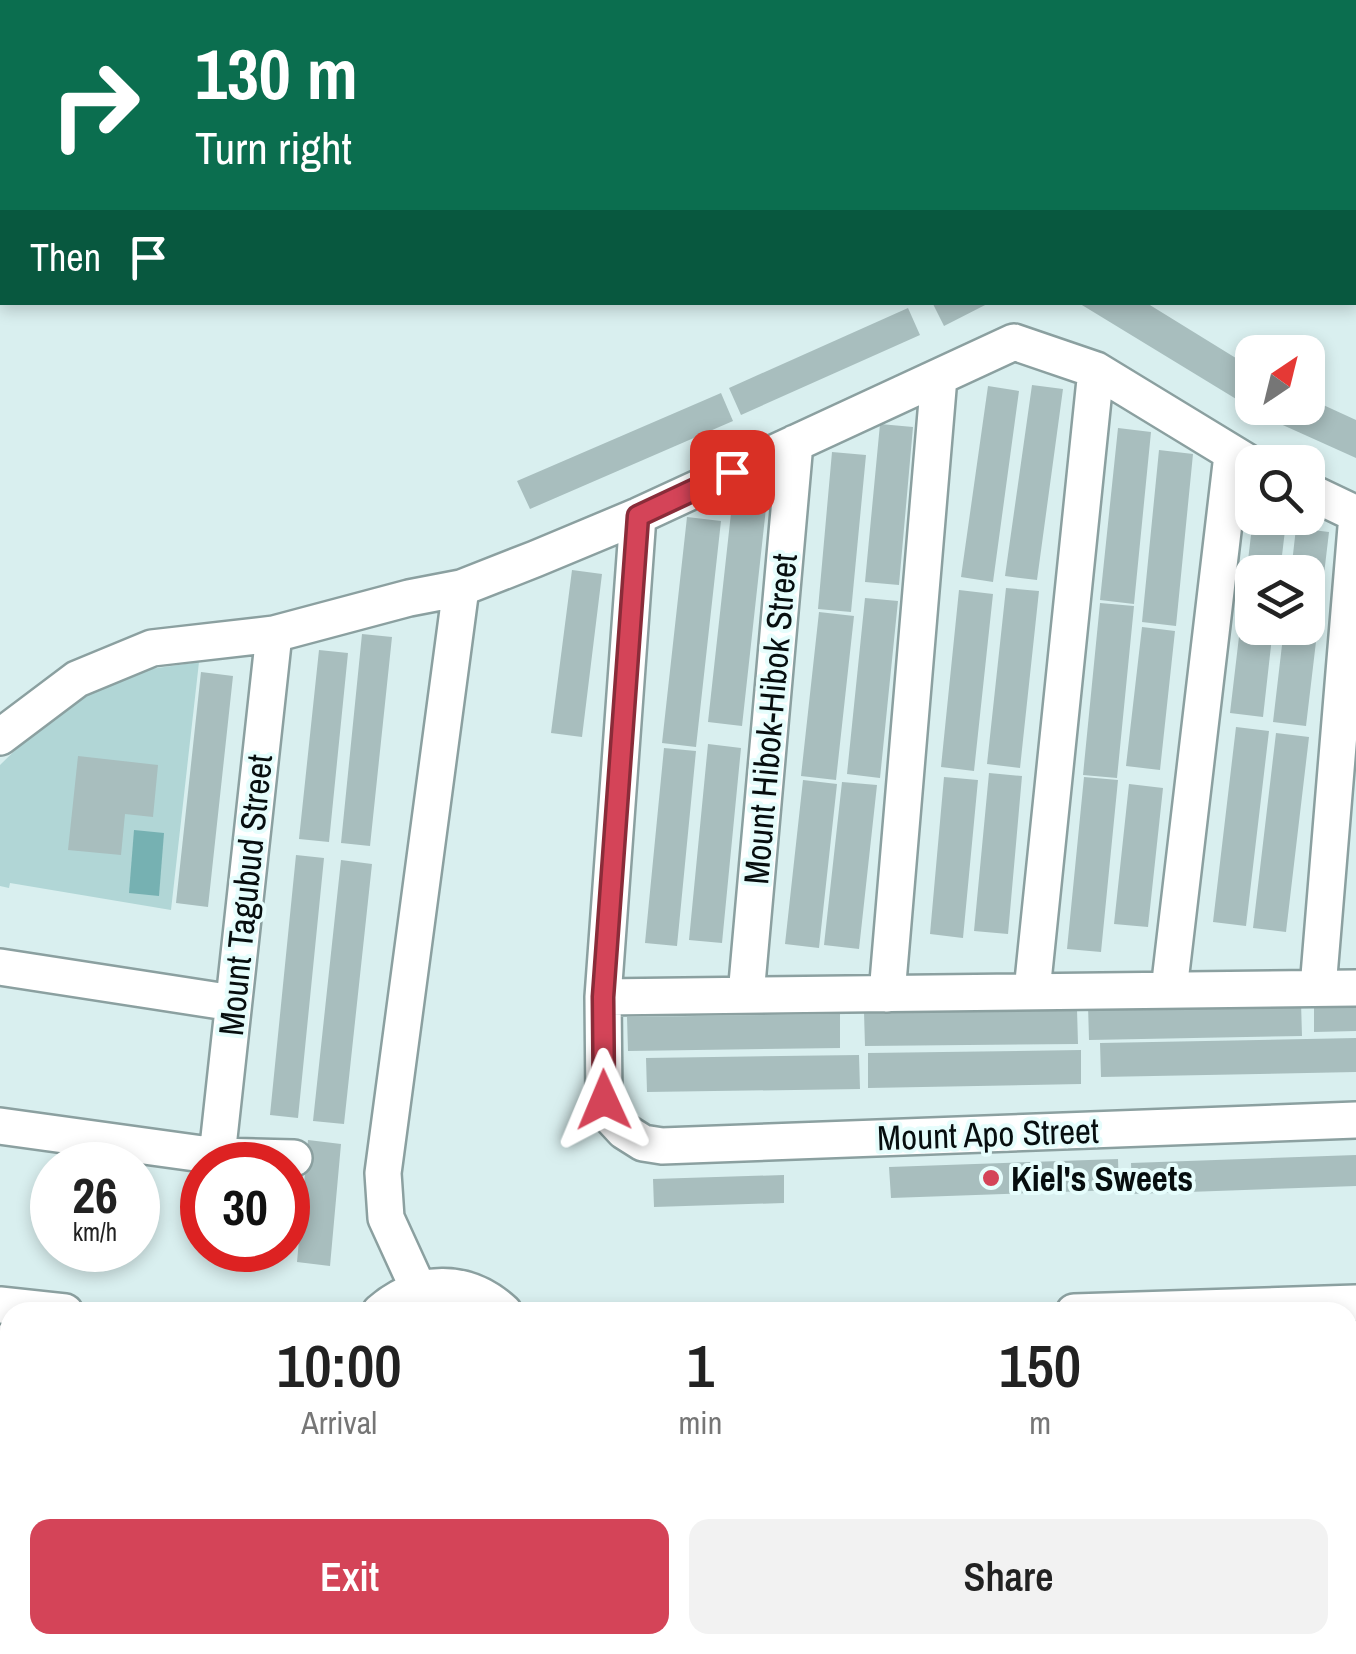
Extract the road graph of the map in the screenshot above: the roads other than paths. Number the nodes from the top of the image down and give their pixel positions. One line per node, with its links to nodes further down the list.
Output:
1 (1096, 370): 2 (street); 4 (street); 17 (street)
2 (939, 376): 3 (street); 18 (street)
3 (795, 443): 8 (street); 19 (street, Mount Hibok-Hibok Street)
4 (1235, 456)
5 (1325, 499): 7 (street)
6 (1235, 511): 16 (street)
7 (1356, 514)
8 (638, 516): 10 (street); 20 (street)
9 (1356, 527): 14 (street)
10 (461, 588): 11 (street); 26 (street)
11 (274, 634): 12 (street); 21 (street, Mount Tagubud Street)
12 (0, 738)
13 (0, 968): 21 (street)
14 (1318, 988): 15 (street); 16 (street)
15 (1356, 988)
16 (1169, 990): 17 (street)
17 (1032, 992): 18 (street)
18 (887, 994): 19 (street)
19 (746, 995): 20 (street)
20 (603, 997): 22 (street, Mount Apo Street)
21 (233, 1003): 24 (street, Mount Tagubud Street)
22 (1356, 1120)
23 (0, 1126): 25 (street)
24 (218, 1142)
25 (180, 1151)
26 (418, 1288): 27 (street); 28 (street)
27 (391, 1302)
28 (493, 1302)

